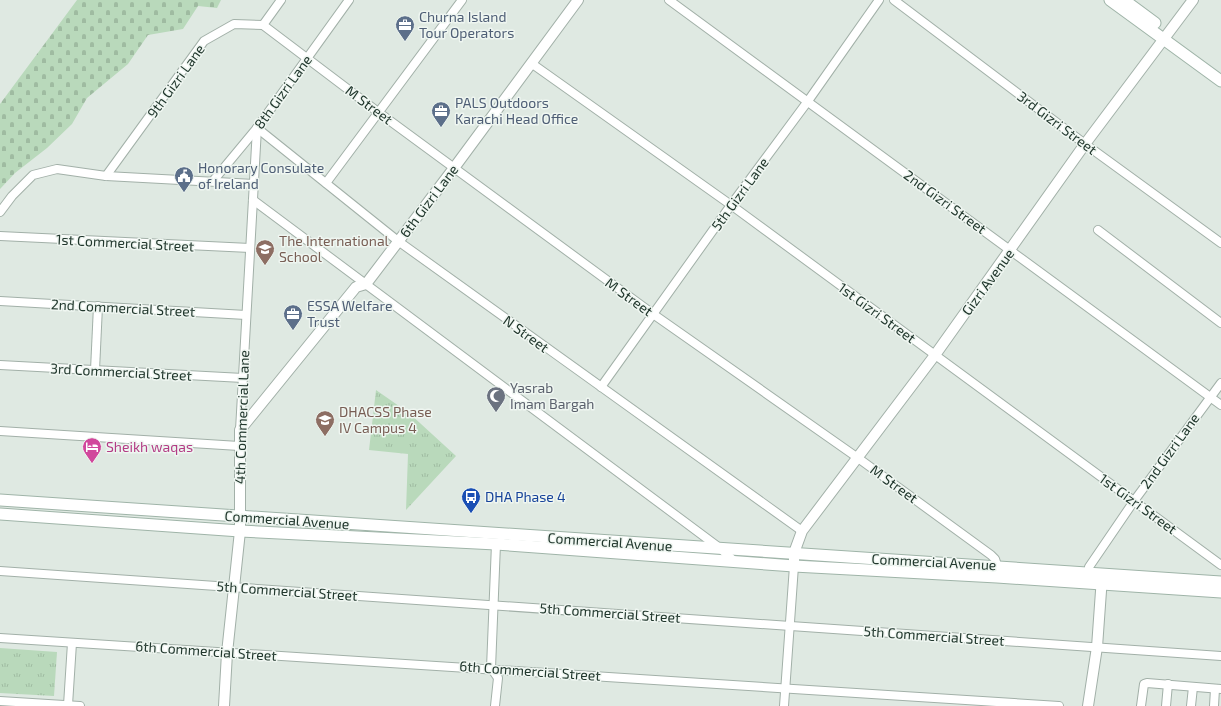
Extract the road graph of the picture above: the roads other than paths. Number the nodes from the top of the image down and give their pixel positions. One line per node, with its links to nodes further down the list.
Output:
1 (281, 0): 11 (street)
2 (349, 0): 13 (street, 8th Gizri Lane)
3 (462, 0): 18 (street)
4 (578, 0): 14 (street, 6th Gizri Lane)
5 (669, 0): 17 (street, 2nd Gizri Street)
6 (879, 0): 17 (street, 5th Gizri Lane)
7 (894, 0): 20 (street, 3rd Gizri Street)
8 (1110, 0): 12 (main road)
9 (1124, 0): 12 (main road)
10 (1193, 0): 12 (street, Gizri Avenue)
11 (263, 25): 13 (street, M Street); 22 (street, 9th Gizri Lane)
12 (1166, 36): 15 (main road); 16 (main road); 20 (street, Gizri Avenue)
13 (308, 57): 18 (street, M Street); 19 (street, 8th Gizri Lane)
14 (531, 63): 21 (street, 6th Gizri Lane); 27 (street, 1st Gizri Street)
15 (1221, 72)
16 (1221, 81)
17 (808, 101): 27 (street, 5th Gizri Lane); 34 (street, 2nd Gizri Street)
18 (378, 112): 21 (street, M Street); 24 (street)
19 (257, 128): 23 (street, 8th Gizri Lane); 24 (street, N Street); 25 (street, 4th Commercial Lane)
20 (1085, 144): 32 (street, 3rd Gizri Street); 34 (street, Gizri Avenue)
21 (454, 168): 31 (street, 6th Gizri Lane); 38 (street, M Street)
22 (106, 176): 23 (street); 28 (street)
23 (213, 181): 25 (street)
24 (326, 183): 31 (street, N Street)
25 (254, 184): 26 (street, 4th Commercial Lane)
26 (253, 200): 33 (street, 4th Commercial Lane); 35 (street)
27 (731, 205): 38 (street, 5th Gizri Lane); 41 (street, 1st Gizri Street)
28 (0, 212)
29 (1098, 230): 40 (street)
30 (0, 236): 33 (street, 1st Commercial Street)
31 (398, 242): 35 (street, 6th Gizri Lane); 46 (street, N Street)
32 (1221, 243)
33 (250, 248): 39 (street, 4th Commercial Lane)
34 (1011, 250): 41 (street, Gizri Avenue); 47 (street, 2nd Gizri Street)
35 (366, 284): 49 (street, 6th Gizri Lane); 60 (street)
36 (0, 301): 37 (street, 2nd Commercial Street)
37 (98, 306): 39 (street, 2nd Commercial Street); 43 (street)
38 (653, 314): 46 (street, 5th Gizri Lane); 52 (street, M Street)
39 (246, 315): 44 (street, 4th Commercial Lane)
40 (1221, 323)
41 (935, 355): 52 (street, Gizri Avenue); 54 (street, 1st Gizri Street)
42 (0, 365): 43 (street, 3rd Commercial Street)
43 (95, 370): 44 (street, 3rd Commercial Street)
44 (243, 378): 49 (street, 4th Commercial Lane)
45 (1221, 383): 47 (street, 2nd Gizri Lane)
46 (601, 387): 58 (street, N Street)
47 (1210, 397): 48 (street, 2nd Gizri Street); 54 (street, 2nd Gizri Lane)
48 (1221, 405)
49 (240, 430): 51 (street, 4th Commercial Lane)
50 (0, 431): 51 (street)
51 (239, 446): 56 (street, 4th Commercial Lane)
52 (858, 458): 58 (street, Gizri Avenue); 63 (street, M Street)
53 (0, 500): 56 (main road, Commercial Avenue)
54 (1134, 501): 64 (street, 1st Gizri Street); 67 (street, 2nd Gizri Lane)
55 (0, 514): 57 (main road, Commercial Avenue)
56 (239, 517): 57 (street, 4th Commercial Lane); 60 (main road, Commercial Avenue)
57 (240, 531): 59 (main road, Commercial Avenue); 70 (street, 4th Commercial Lane)
58 (802, 531): 61 (street, Gizri Avenue)
59 (496, 544): 62 (main road, Commercial Avenue); 72 (street)
60 (721, 549): 61 (main road, Commercial Avenue); 62 (street)
61 (794, 553): 63 (main road, Commercial Avenue); 65 (street, Gizri Avenue)
62 (734, 561): 65 (main road, Commercial Avenue)
63 (997, 565): 67 (main road, Commercial Avenue)
64 (1221, 565)
65 (794, 566): 67 (main road, Commercial Avenue); 73 (street)
66 (0, 571): 70 (street, 5th Commercial Street)
67 (1087, 578): 68 (main road, Commercial Avenue)
68 (1101, 580): 69 (main road, Commercial Avenue); 71 (main road, Commercial Avenue); 76 (street)
69 (1221, 582)
70 (234, 587): 72 (street, 5th Commercial Street); 77 (street, 4th Commercial Lane)
71 (1221, 592)
72 (494, 605): 73 (street, 5th Commercial Street); 79 (street)
73 (790, 626): 76 (street, 5th Commercial Street); 82 (street)
74 (0, 638): 75 (street, 6th Commercial Street)
75 (72, 642): 77 (street, 6th Commercial Street); 85 (street)
76 (1097, 647): 78 (street, 5th Commercial Street); 91 (street)
77 (227, 652): 79 (street, 6th Commercial Street); 87 (street, 4th Commercial Lane)
78 (1221, 656)
79 (491, 668): 82 (street, 6th Commercial Street); 88 (street)
80 (1168, 684): 81 (street); 92 (street); 93 (street)
81 (1193, 687): 83 (street); 94 (street)
82 (786, 688): 89 (street); 90 (street, 6th Commercial Street)
83 (1218, 689): 95 (street)
84 (0, 701): 85 (street)
85 (68, 705): 86 (street)
86 (80, 706)
87 (224, 706)
88 (495, 706)
89 (784, 706)
90 (1059, 706)
91 (1088, 706)
92 (1142, 706)
93 (1166, 706)
94 (1191, 706)
95 (1214, 706)

